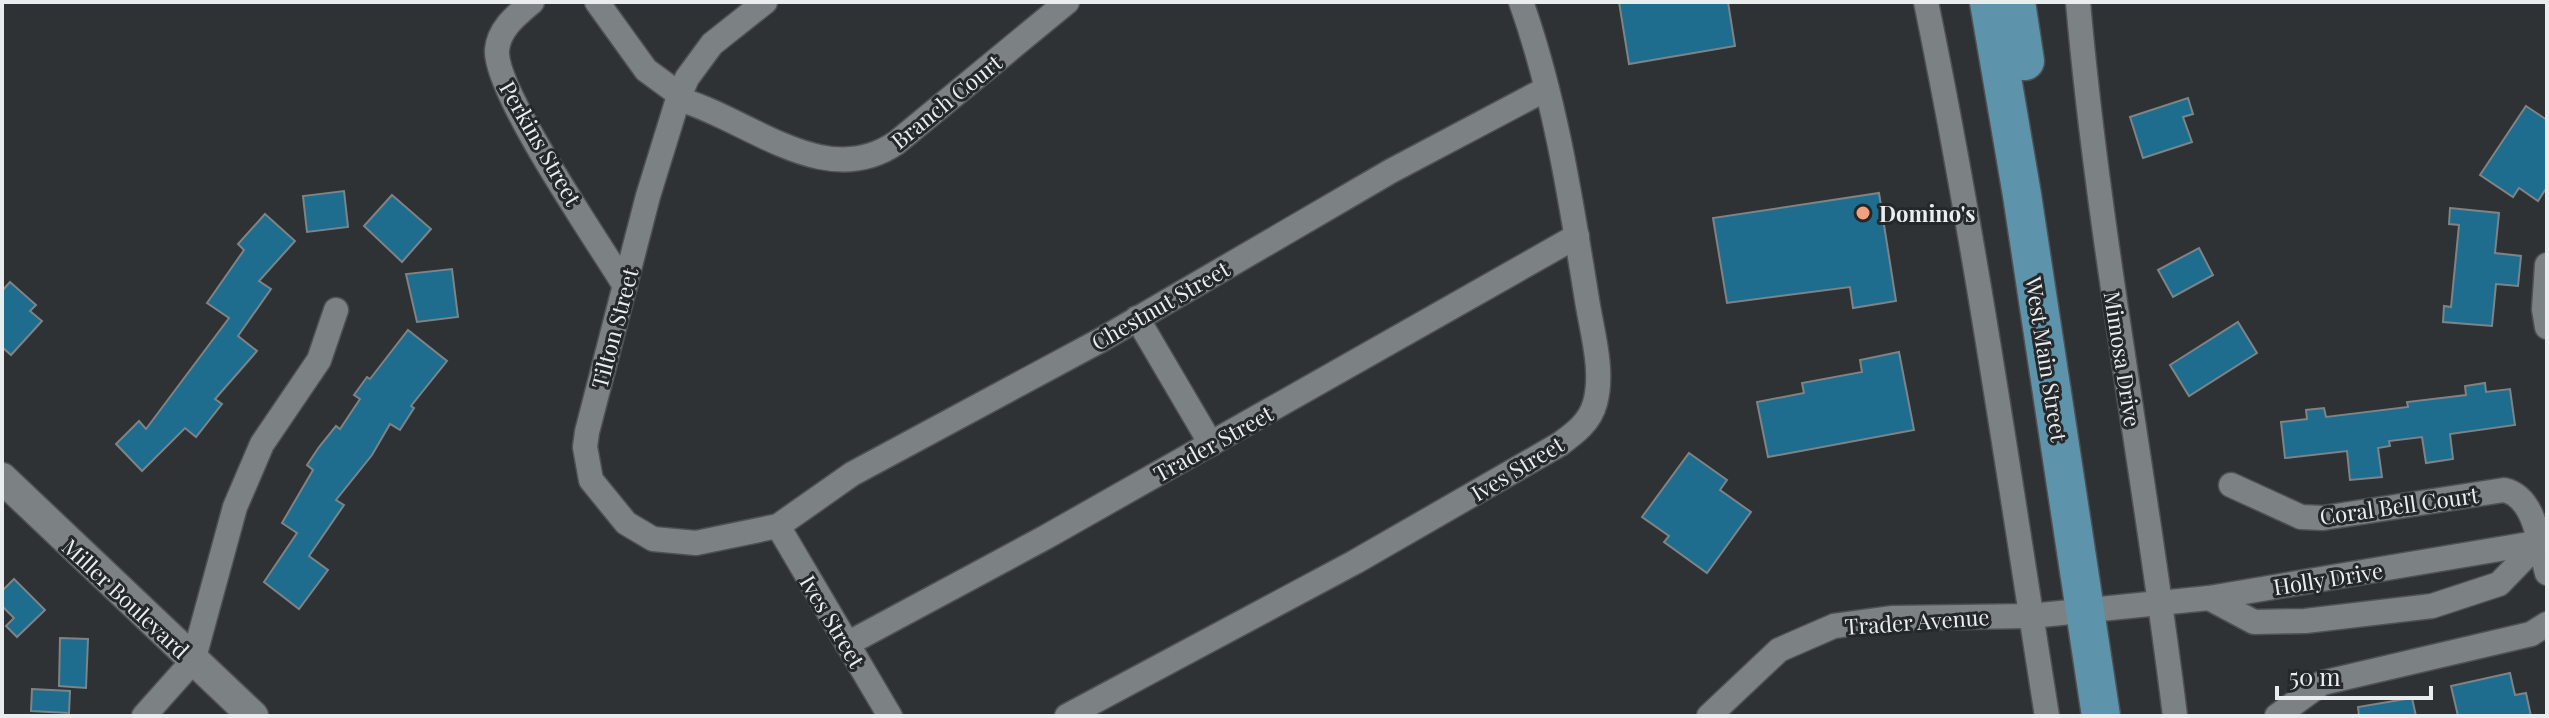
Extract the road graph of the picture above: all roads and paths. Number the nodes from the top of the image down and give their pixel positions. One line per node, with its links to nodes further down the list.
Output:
1 (532, 2): 14 (street, Perkins Street)
2 (597, 2): 11 (street, Branch Court)
3 (765, 2): 11 (street, Tilton Street)
4 (1067, 2): 11 (street, Branch Court)
5 (1521, 2): 10 (street, Ives Street)
6 (1926, 2): 27 (street)
7 (1989, 2): 26 (main road, West Main Street)
8 (2016, 2): 26 (main road, West Main Street)
9 (2078, 2): 25 (street, Mimosa Drive)
10 (1546, 89): 12 (street, Ives Street); 16 (street, Chestnut Street)
11 (678, 99): 14 (street, Tilton Street)
12 (1577, 236): 18 (street, Trader Street); 34 (street, Ives Street)
13 (2547, 265): 17 (street)
14 (625, 286): 21 (street, Tilton Street)
15 (336, 310): 30 (street)
16 (1137, 318): 18 (street); 21 (street, Chestnut Street)
17 (2547, 327)
18 (1211, 444): 29 (street, Trader Street)
19 (2, 478): 30 (street, Miller Boulevard)
20 (2231, 485): 22 (street, Coral Bell Court)
21 (778, 526): 29 (street, Ives Street)
22 (2543, 542): 23 (street, Coral Bell Court); 24 (street, Holly Drive); 24 (street)
23 (2547, 573)
24 (2209, 598): 25 (street, Holly Drive)
25 (2161, 603): 26 (street, Holly Drive); 39 (street, Mimosa Drive)
26 (2097, 609): 27 (street, Trader Avenue); 37 (main road, West Main Street); 38 (main road, West Main Street)
27 (2031, 616): 35 (street, Trader Avenue); 36 (street)
28 (2547, 624): 40 (street)
29 (847, 644): 33 (street, Ives Street)
30 (193, 661): 31 (street); 32 (street, Miller Boulevard)
31 (144, 716)
32 (253, 716)
33 (890, 716)
34 (1067, 716)
35 (1709, 716)
36 (2047, 716)
37 (2101, 716)
38 (2125, 716)
39 (2175, 716)
40 (2277, 716)

